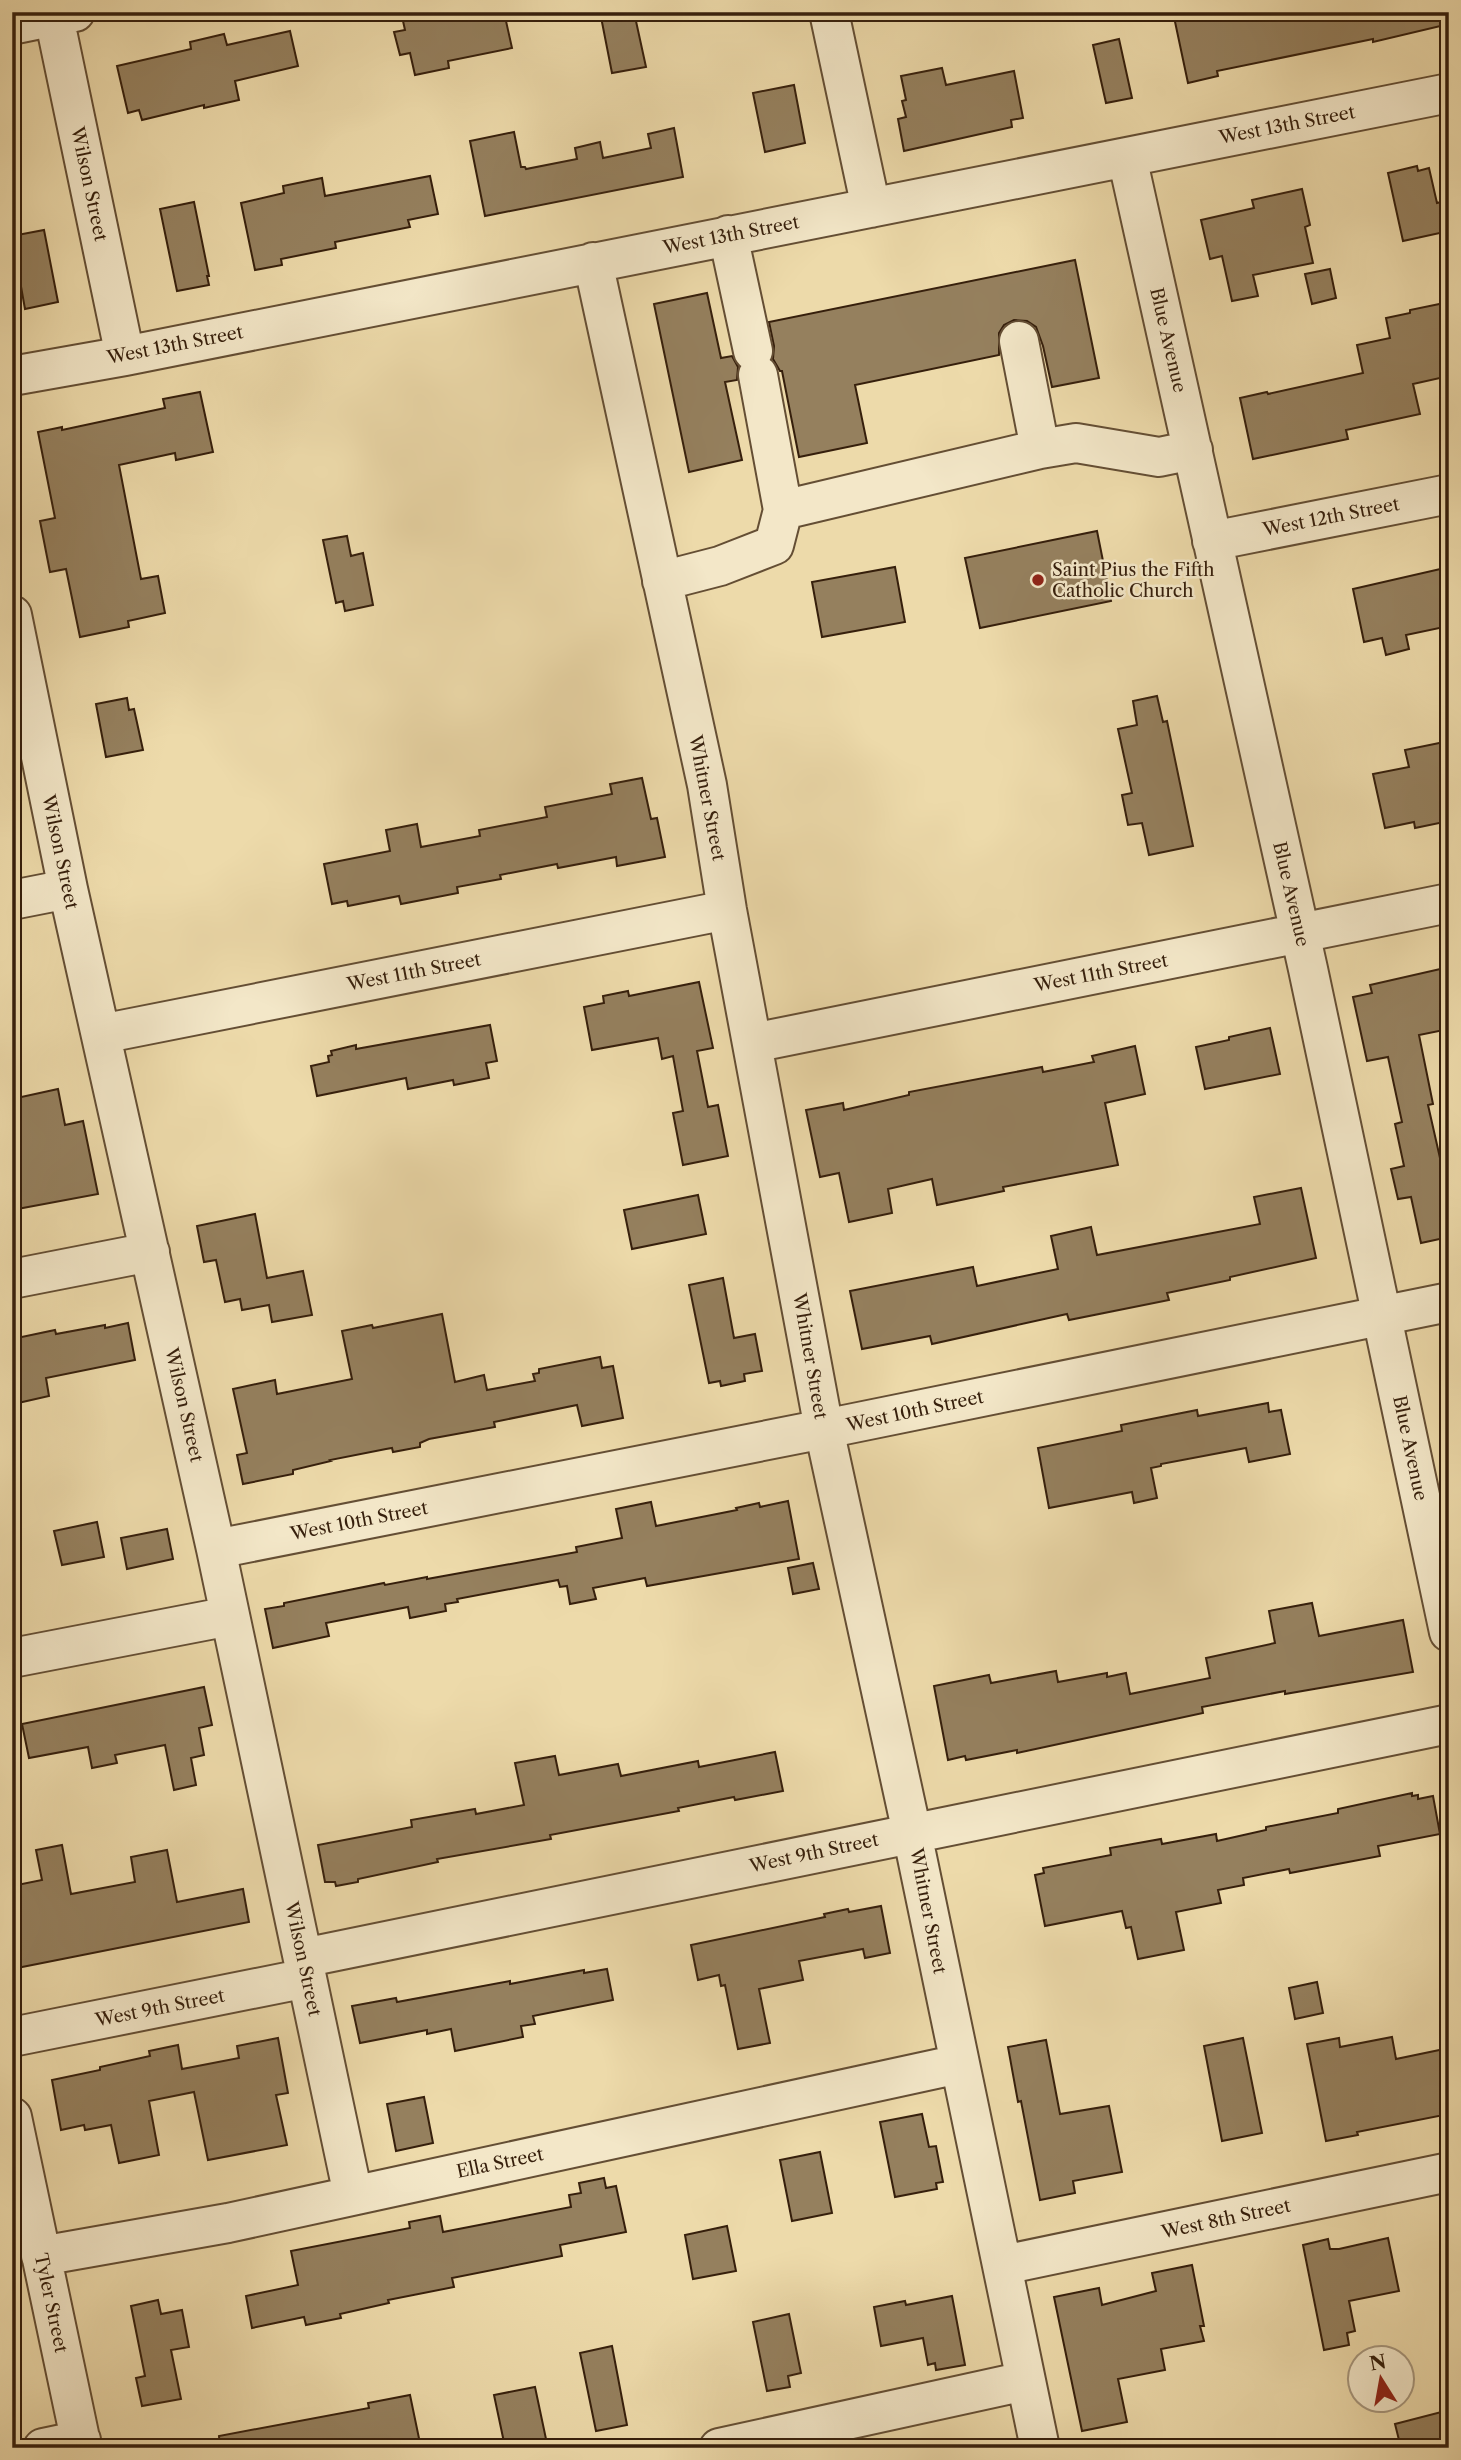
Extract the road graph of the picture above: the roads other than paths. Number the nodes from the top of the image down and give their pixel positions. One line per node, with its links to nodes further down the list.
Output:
1 (829, 12): 6 (street)
2 (60, 14): 3 (street); 10 (street, Wilson Street)
3 (12, 25)
4 (1449, 93): 5 (street, West 13th Street)
5 (1127, 157): 6 (street, West 13th Street); 13 (street, Blue Avenue)
6 (870, 208): 7 (street, West 13th Street)
7 (728, 235): 8 (street, West 13th Street); 15 (street)
8 (593, 262): 10 (street, West 13th Street); 17 (street, Whitner Street)
9 (1019, 341): 12 (street)
10 (125, 356): 11 (street, West 13th Street)
11 (12, 376)
12 (1040, 449): 13 (street); 15 (street)
13 (1193, 450): 16 (street, Blue Avenue)
14 (1449, 494): 16 (street, West 12th Street)
15 (783, 510): 17 (street)
16 (1212, 541): 23 (street, Blue Avenue)
17 (662, 581): 22 (street, Whitner Street)
18 (13, 627): 19 (street, Wilson Street)
19 (68, 890): 20 (street); 24 (street, Wilson Street)
20 (12, 900)
21 (1449, 903): 23 (street, West 11th Street)
22 (727, 910): 24 (street, West 11th Street); 25 (street, Whitner Street)
23 (1300, 933): 25 (street, West 11th Street); 29 (street, Blue Avenue)
24 (101, 1034): 26 (street, Wilson Street)
25 (753, 1042): 30 (street, Whitner Street)
26 (150, 1252): 27 (street); 31 (street, Wilson Street)
27 (12, 1279)
28 (1449, 1302): 29 (street, West 10th Street)
29 (1382, 1315): 30 (street, West 10th Street); 33 (street, Blue Avenue)
30 (824, 1429): 31 (street, West 10th Street); 36 (street, Whitner Street)
31 (216, 1549): 32 (street, Wilson Street)
32 (230, 1616): 34 (street); 37 (street, Wilson Street)
33 (1449, 1632)
34 (12, 1658)
35 (1449, 1724): 36 (street, West 9th Street)
36 (912, 1833): 37 (street, West 9th Street); 39 (street, Whitner Street)
37 (305, 1968): 38 (street, West 9th Street); 42 (street, Wilson Street)
38 (12, 2037)
39 (959, 2064): 42 (street, Ella Street); 44 (street, Whitner Street)
40 (12, 2117): 43 (street, Tyler Street)
41 (1449, 2172): 44 (street, West 8th Street)
42 (353, 2195): 43 (street, Ella Street)
43 (41, 2256): 46 (street, Tyler Street)
44 (1003, 2265): 45 (street, Whitner Street)
45 (1025, 2381): 48 (street); 49 (street, Whitner Street)
46 (81, 2444): 47 (street)
47 (43, 2448)
48 (719, 2448)
49 (1040, 2448)

